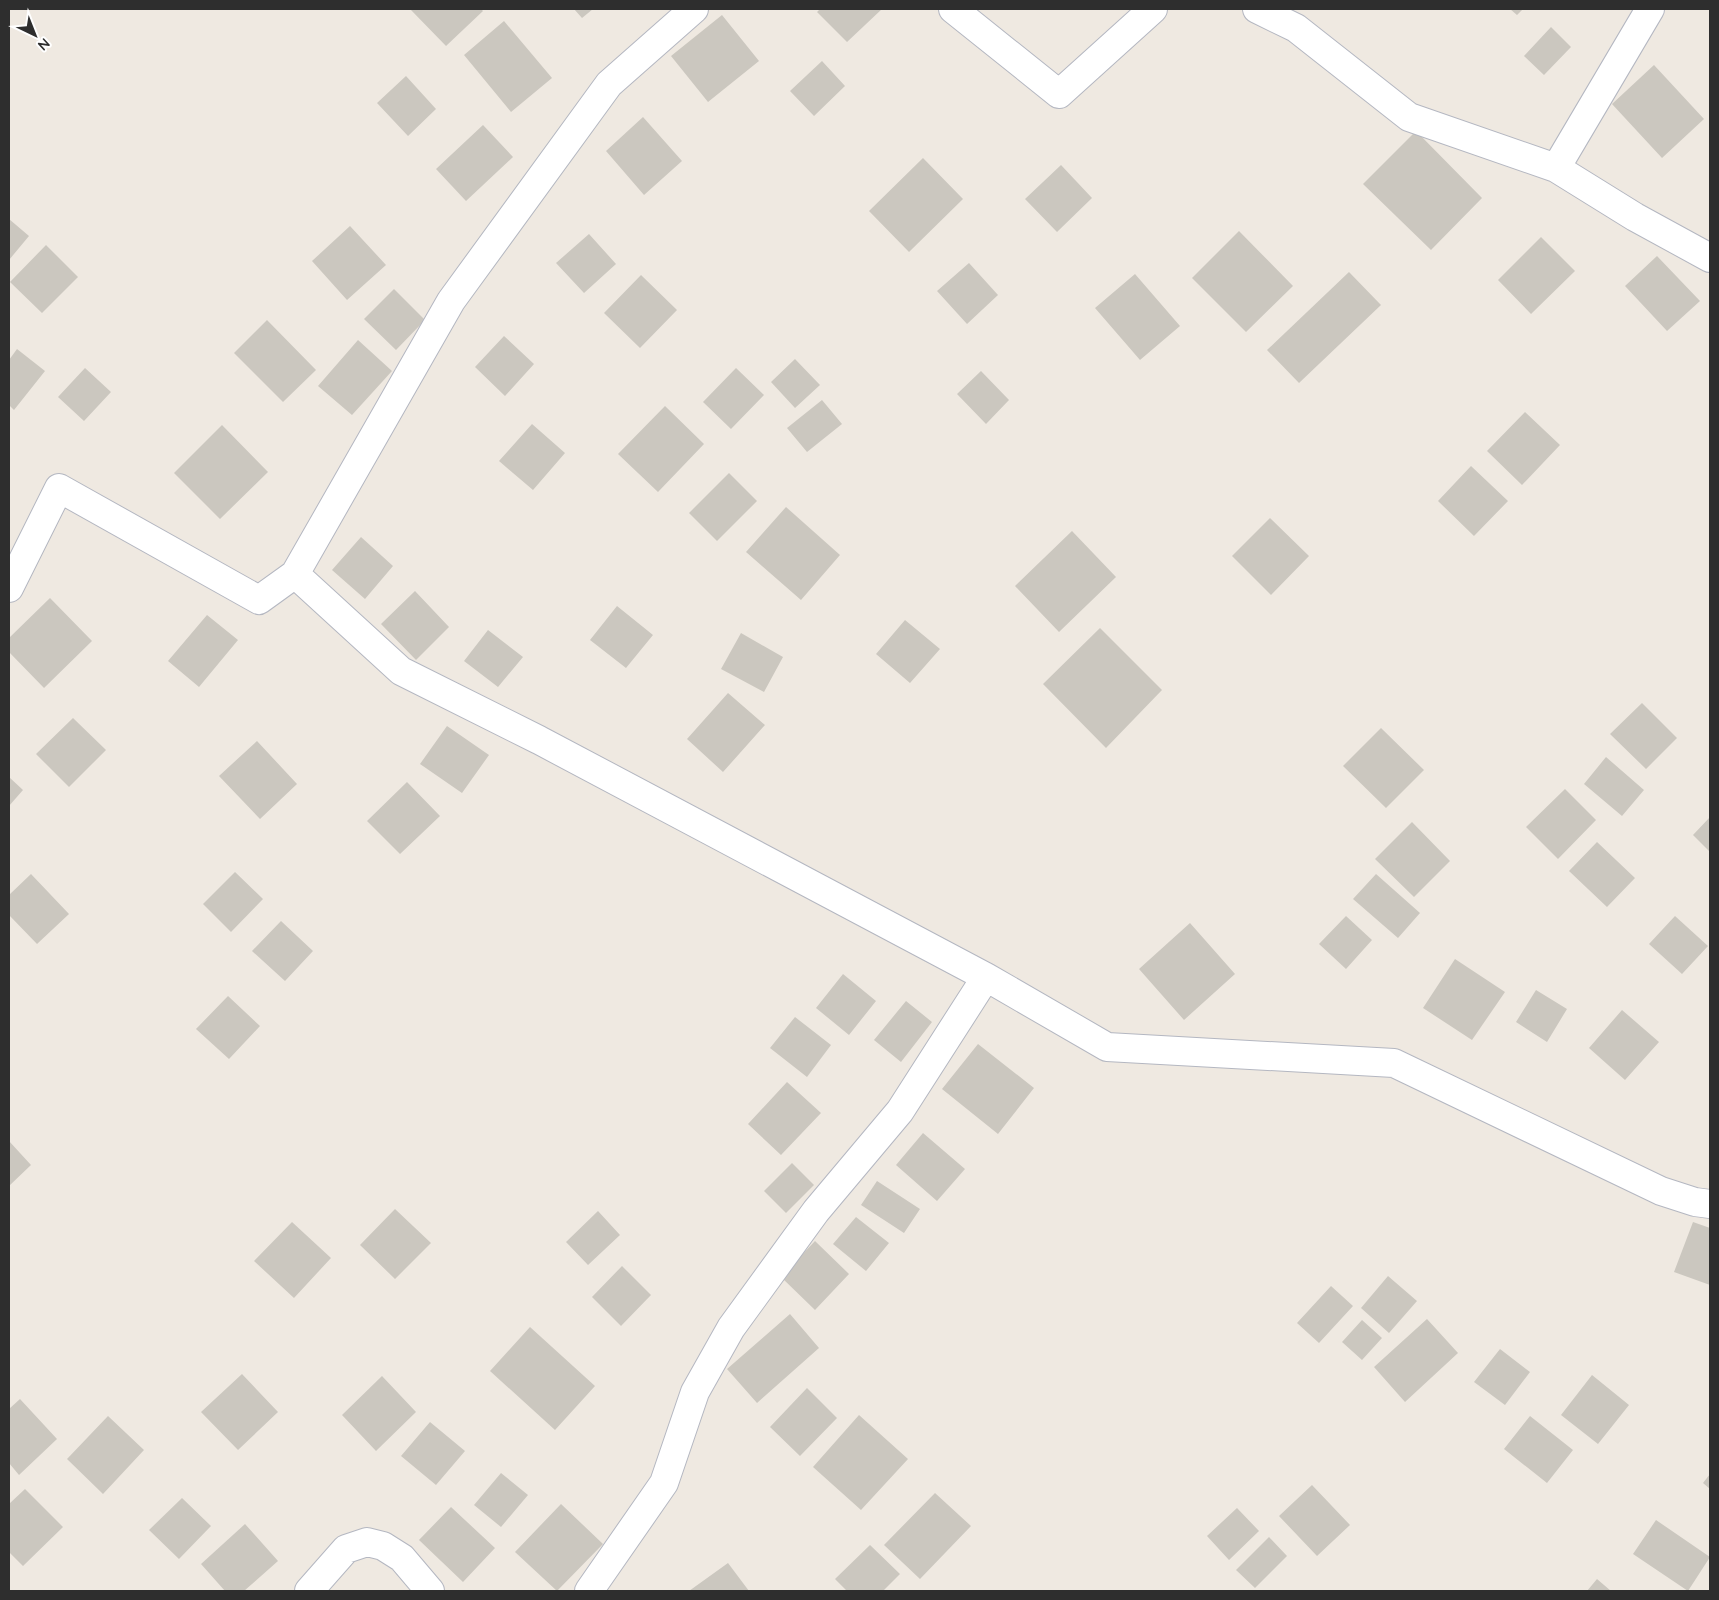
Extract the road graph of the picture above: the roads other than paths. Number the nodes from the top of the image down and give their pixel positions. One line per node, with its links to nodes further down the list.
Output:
1 (662, 9): 7 (street)
2 (694, 9): 7 (street)
3 (953, 9): 4 (street)
4 (1153, 9)
5 (1257, 9): 8 (street)
6 (1650, 9): 8 (street)
7 (654, 45): 10 (street)
8 (1556, 168): 9 (street)
9 (1710, 258)
10 (296, 574): 11 (street); 12 (street)
11 (9, 588)
12 (986, 977): 13 (street); 16 (street)
13 (1710, 1204)
14 (309, 1591): 15 (street)
15 (430, 1591)
16 (589, 1591)

